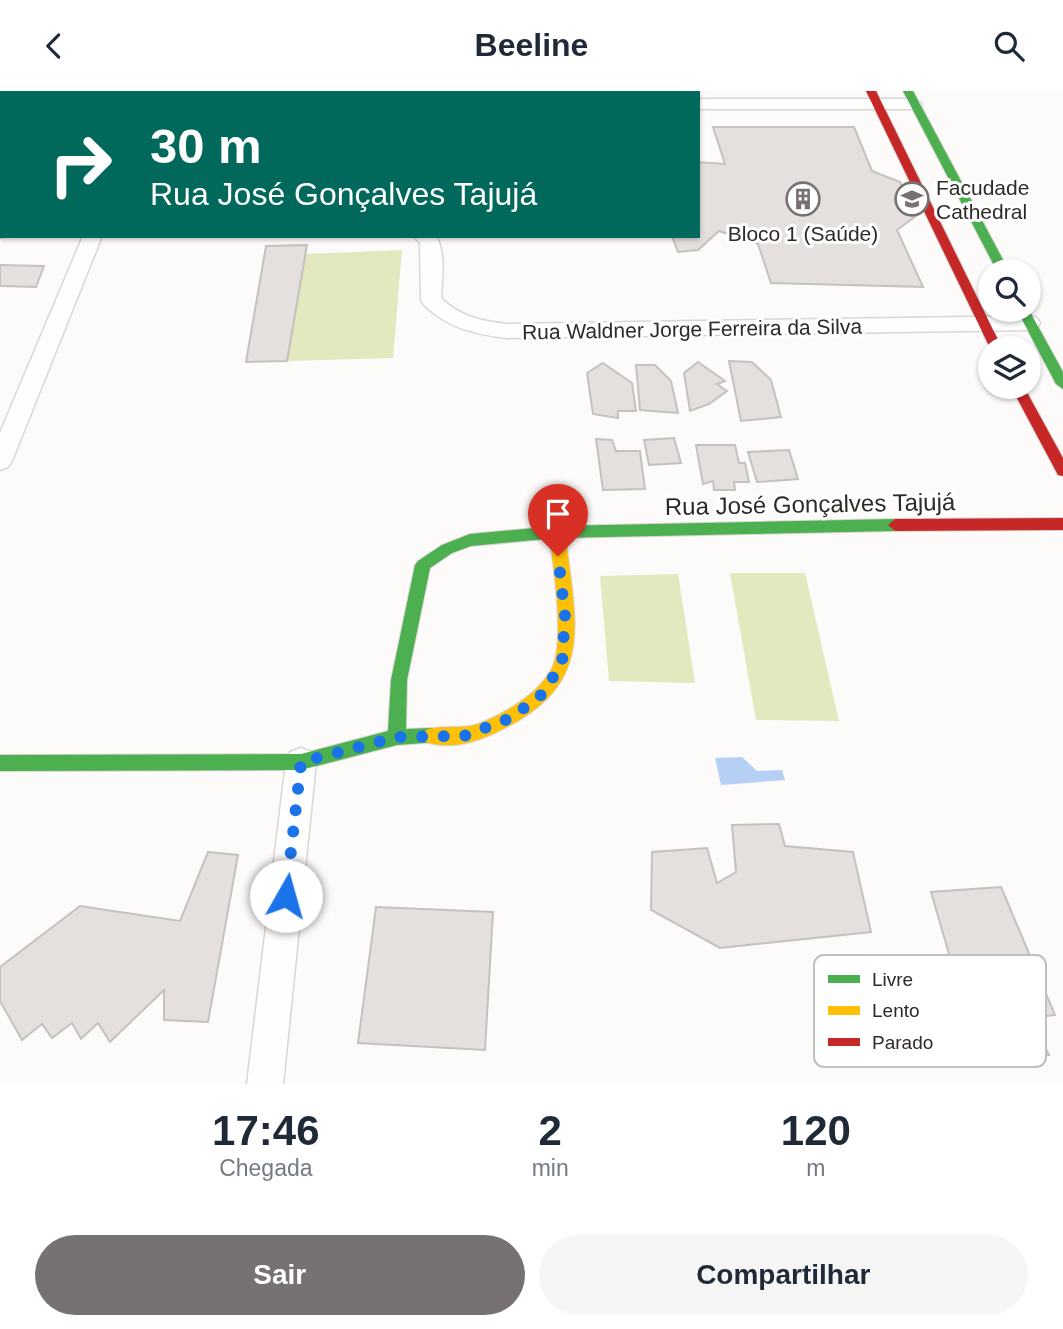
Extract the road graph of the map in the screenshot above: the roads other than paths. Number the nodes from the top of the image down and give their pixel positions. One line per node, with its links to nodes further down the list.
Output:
1 (874, 97): 2 (street); 3 (street); 9 (street)
2 (911, 97): 6 (street)
3 (700, 104)
4 (92, 238): 13 (street)
5 (426, 238): 9 (street, Rua Waldner Jorge Ferreira da Silva)
6 (997, 259)
7 (996, 322): 9 (street, Rua Waldner Jorge Ferreira da Silva)
8 (1030, 322): 11 (street)
9 (984, 324): 10 (street)
10 (990, 336)
11 (1063, 384)
12 (1024, 399): 14 (street)
13 (0, 461)
14 (1063, 471)
15 (1063, 524): 16 (street, Rua José Gonçalves Tajujá)
16 (557, 532): 17 (street, Rua José Gonçalves Tajujá); 17 (street)
17 (397, 737): 18 (street)
18 (301, 762): 19 (street); 20 (street)
19 (0, 763)
20 (265, 1084)

